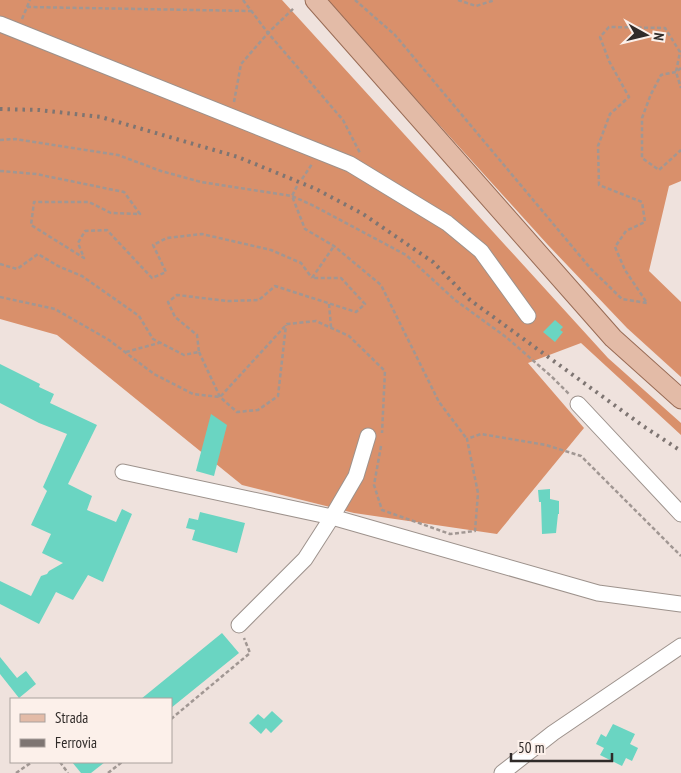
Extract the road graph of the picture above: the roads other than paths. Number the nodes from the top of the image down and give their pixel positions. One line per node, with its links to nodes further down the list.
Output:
1 (315, 0): 4 (main road)
2 (0, 24): 3 (street)
3 (528, 316)
4 (681, 399)
5 (578, 404): 8 (street)
6 (368, 436): 9 (street)
7 (123, 472): 9 (street)
8 (681, 514)
9 (332, 517): 10 (street); 11 (street)
10 (681, 604)
11 (239, 625)
12 (681, 646): 13 (street)
13 (502, 773)

